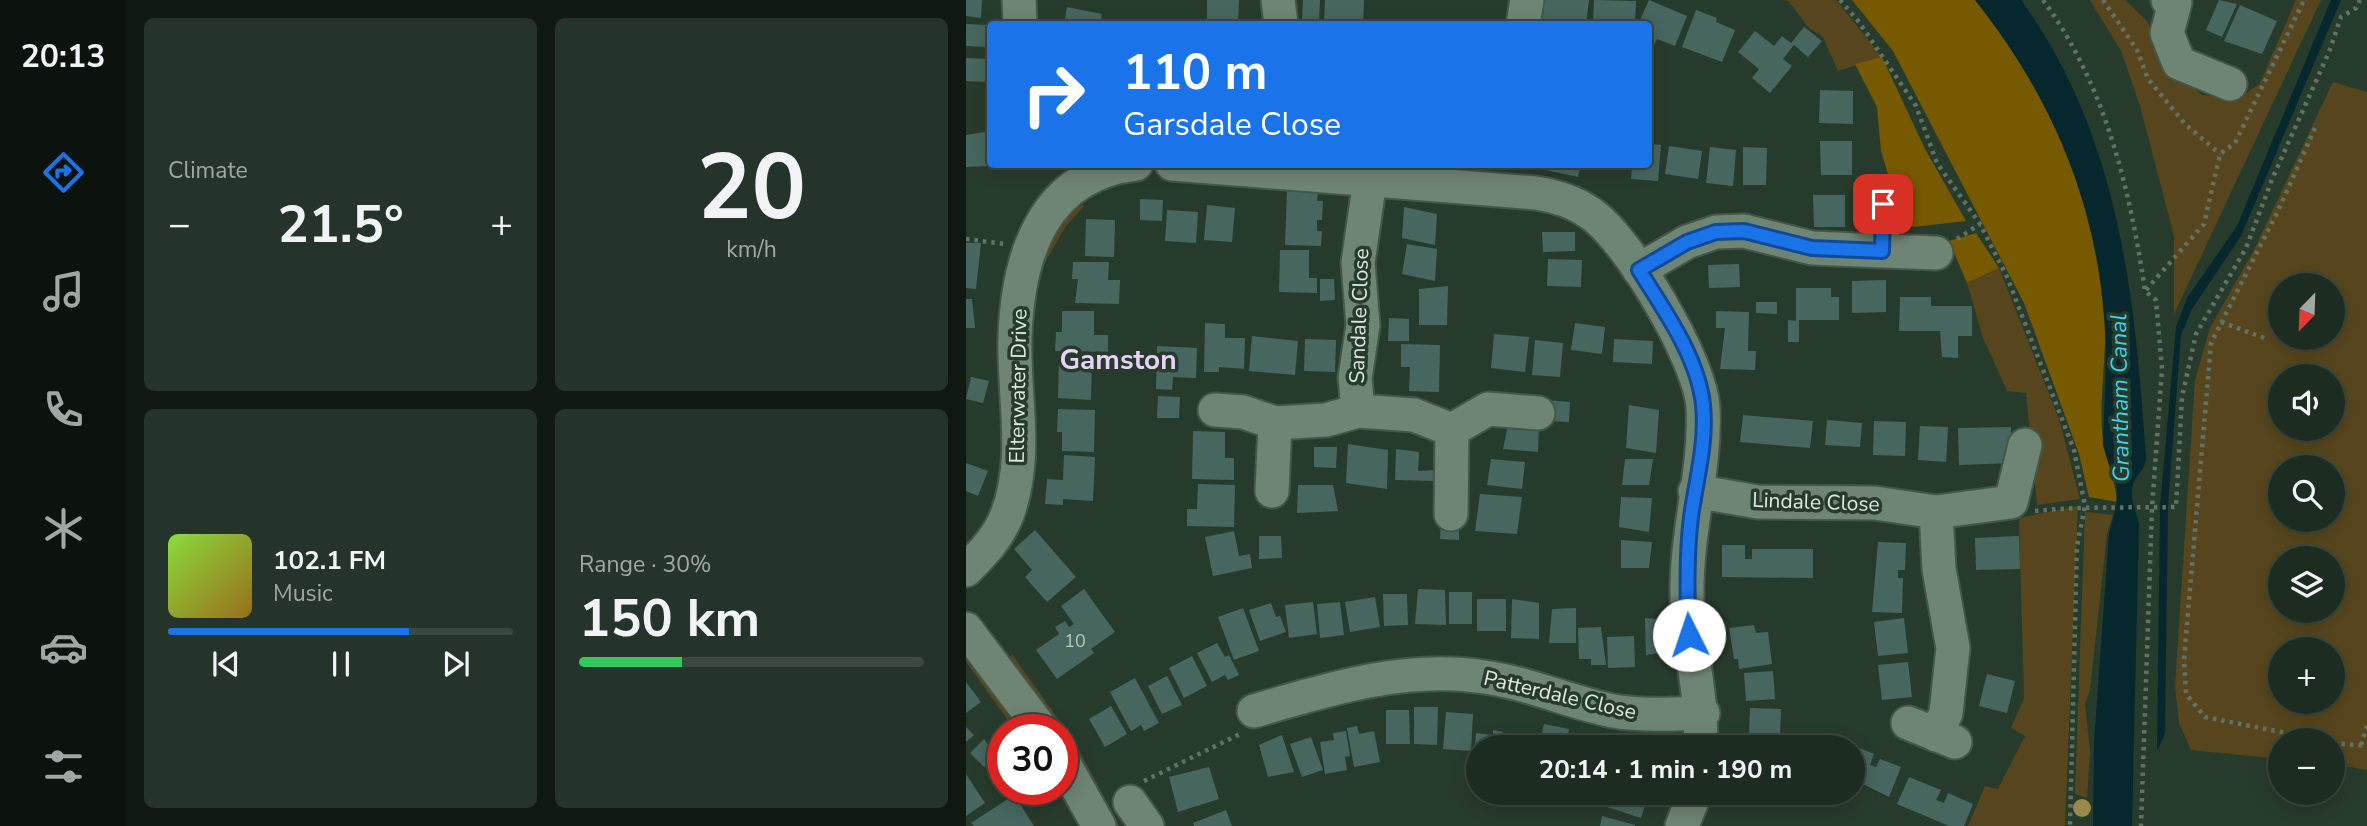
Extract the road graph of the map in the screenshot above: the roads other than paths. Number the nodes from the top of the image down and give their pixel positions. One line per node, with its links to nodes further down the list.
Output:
1 (1018, 0): 5 (street)
2 (1278, 0): 6 (street)
3 (1527, 0): 7 (street)
4 (2173, 1): 8 (street)
5 (1020, 21)
6 (1281, 21)
7 (1524, 21)
8 (2230, 84)
9 (1119, 168): 11 (street, Elterwater Drive)
10 (1276, 168): 13 (street)
11 (1074, 173): 28 (street, Elterwater Drive)
12 (1505, 177): 13 (street); 17 (street)
13 (1370, 180): 19 (street, Sandale Close)
14 (1883, 204): 15 (street)
15 (1882, 251): 16 (street); 17 (street)
16 (1937, 253)
17 (1639, 270): 25 (street)
18 (1215, 410): 21 (street, Sandale Close)
19 (1358, 411): 21 (street, Sandale Close); 22 (street, Sandale Close)
20 (1538, 413): 22 (street)
21 (1275, 423): 24 (street)
22 (1452, 430): 27 (street)
23 (2025, 445): 26 (street, Lindale Close)
24 (1272, 491)
25 (1695, 491): 26 (street, Lindale Close); 31 (street)
26 (1937, 512): 33 (street)
27 (1451, 513)
28 (966, 570)
29 (966, 629): 32 (street)
30 (1263, 708): 31 (street, Patterdale Close)
31 (1703, 713): 34 (street)
32 (1030, 714)
33 (1933, 734)
34 (1701, 735)
35 (1078, 789): 37 (street)
36 (1690, 805): 38 (street)
37 (1099, 826)
38 (1682, 826)

